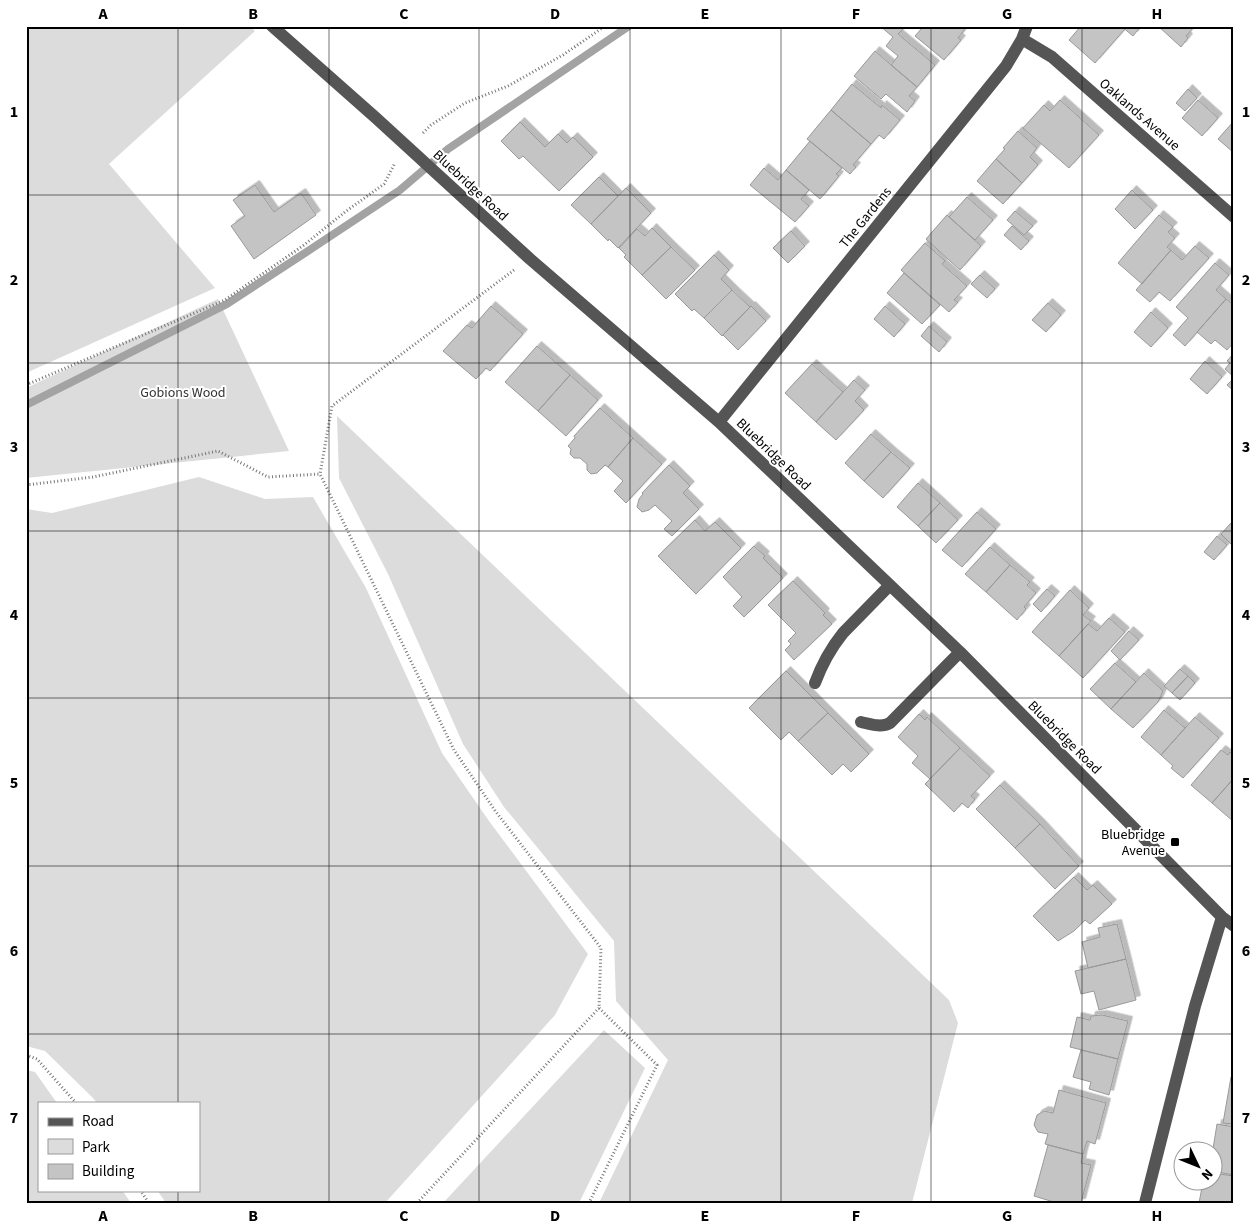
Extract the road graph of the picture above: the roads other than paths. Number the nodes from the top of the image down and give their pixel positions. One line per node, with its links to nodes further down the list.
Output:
1 (272, 26): 5 (street, Bluebridge Road)
2 (1027, 26): 3 (street, The Gardens)
3 (1022, 39): 4 (street, Oaklands Avenue); 5 (street, The Gardens)
4 (1234, 217)
5 (719, 422): 6 (street, Bluebridge Road)
6 (890, 585): 7 (street, Bluebridge Road); 8 (street)
7 (960, 652): 9 (street); 10 (street, Bluebridge Road)
8 (815, 683)
9 (861, 722)
10 (1222, 917): 11 (street, Bluebridge Road); 12 (street)
11 (1234, 926)
12 (1144, 1203)

